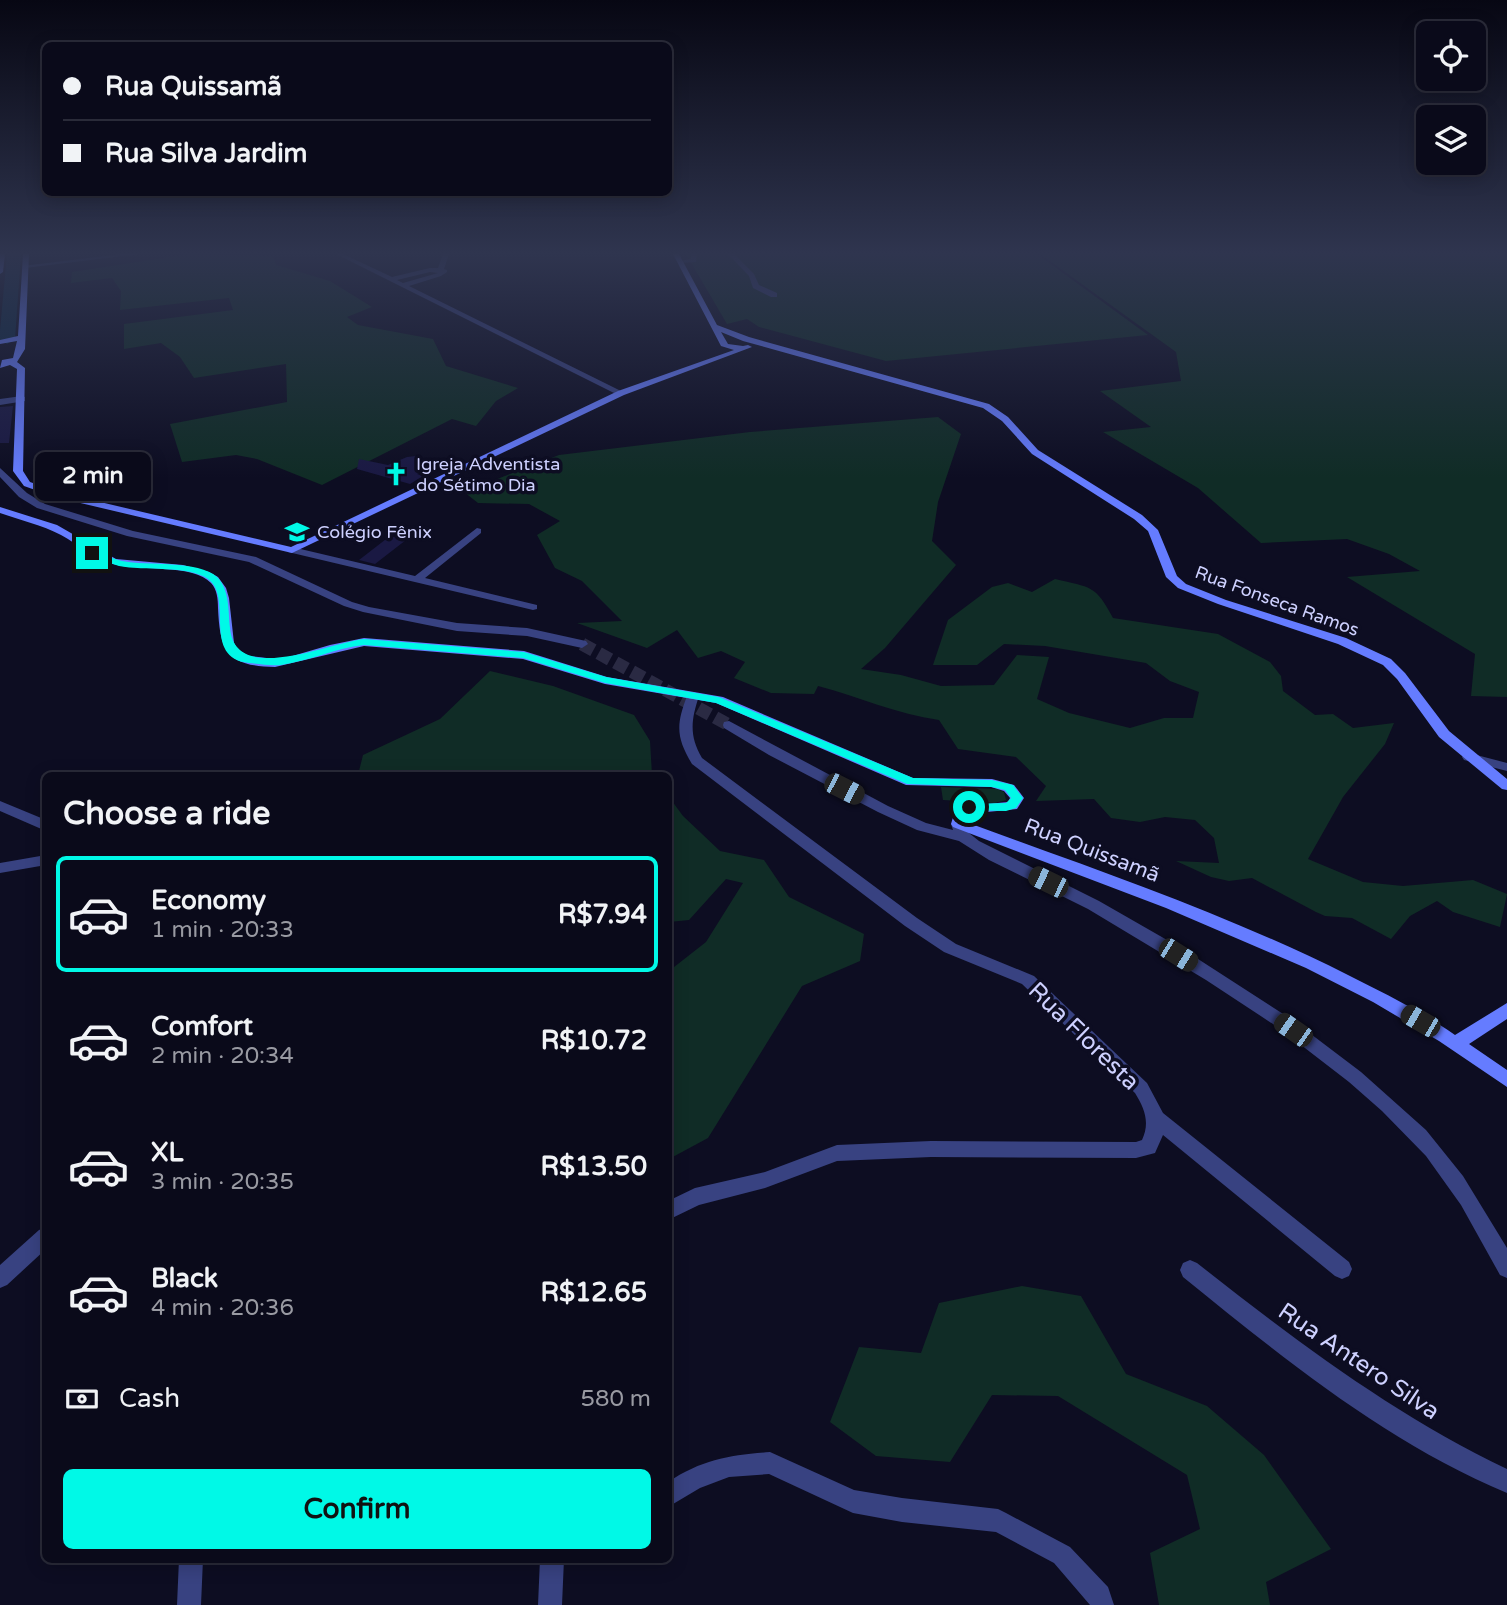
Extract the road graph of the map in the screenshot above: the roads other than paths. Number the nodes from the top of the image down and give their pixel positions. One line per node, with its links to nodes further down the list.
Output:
1 (22, 329): 5 (street)
2 (492, 329): 11 (street)
3 (716, 329): 8 (street)
4 (720, 329): 7 (street)
5 (22, 341): 6 (street); 10 (street)
6 (0, 343)
7 (747, 343): 8 (street); 9 (street); 23 (street, Rua Fonseca Ramos)
8 (724, 344): 9 (street)
9 (714, 358): 11 (street)
10 (4, 363): 12 (street)
11 (621, 393): 17 (street)
12 (22, 399): 13 (street); 17 (street)
13 (0, 402)
14 (0, 471): 20 (street)
15 (0, 510): 21 (street)
16 (477, 531): 18 (street)
17 (292, 550): 18 (street)
18 (416, 580): 19 (street)
19 (533, 607)
20 (582, 644)
21 (693, 696): 28 (street, Rua Quissamã); 34 (street, Rua Floresta)
22 (730, 725): 28 (street)
23 (1469, 757): 24 (street); 25 (street, Rua Fonseca Ramos)
24 (1507, 767)
25 (1507, 786)
26 (0, 806): 27 (street)
27 (42, 824)
28 (961, 830): 32 (street, Rua Quissamã); 37 (street)
29 (42, 861): 30 (street)
30 (0, 868)
31 (1507, 1010): 32 (street)
32 (1458, 1042): 33 (street, Rua Quissamã)
33 (1507, 1080)
34 (1157, 1119): 35 (street); 38 (street)
35 (672, 1209)
36 (42, 1240): 40 (street)
37 (1507, 1268)
38 (1342, 1269)
39 (1191, 1270): 41 (street, Rua Antero Silva)
40 (0, 1278)
41 (1507, 1481)
42 (672, 1493): 47 (street)
43 (191, 1563): 45 (street)
44 (552, 1563): 46 (street)
45 (189, 1605)
46 (550, 1605)
47 (1102, 1605)

